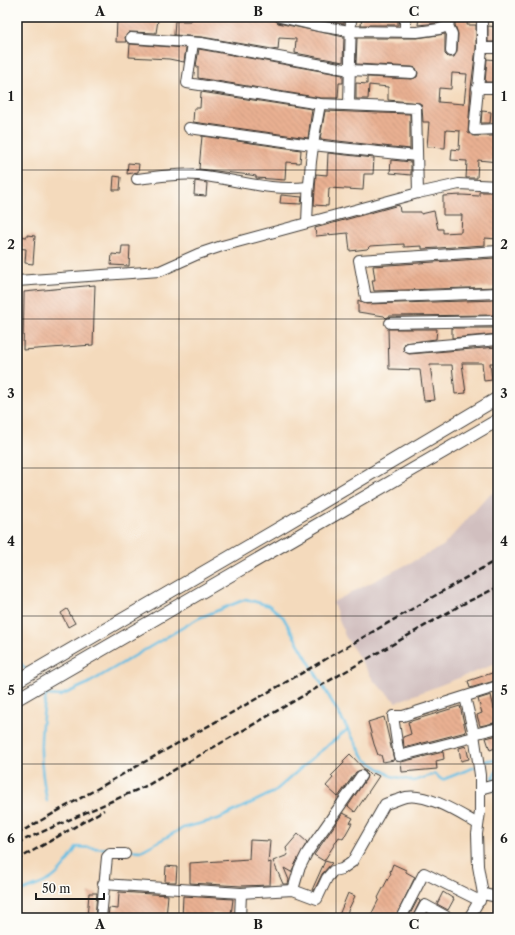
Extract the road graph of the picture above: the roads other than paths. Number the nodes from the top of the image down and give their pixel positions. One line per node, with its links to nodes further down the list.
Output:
1 (280, 17): 6 (street)
2 (351, 17): 6 (street)
3 (405, 17): 7 (street)
4 (482, 17): 10 (street)
5 (449, 21): 7 (street); 12 (street)
6 (350, 31): 7 (street); 13 (street)
7 (405, 31)
8 (131, 38): 9 (street)
9 (193, 43): 13 (street); 17 (street)
10 (482, 48): 11 (street); 15 (street)
11 (498, 48)
12 (451, 51)
13 (350, 70): 14 (street); 18 (street)
14 (412, 73)
15 (477, 88): 16 (street); 20 (street)
16 (498, 88)
17 (320, 104): 18 (street); 21 (street)
18 (349, 105): 22 (street)
19 (190, 128): 21 (street)
20 (498, 129)
21 (312, 145): 22 (street); 25 (street)
22 (417, 156): 26 (street)
23 (137, 179): 25 (street)
24 (498, 186): 26 (street)
25 (308, 187): 27 (street)
26 (418, 193): 27 (street)
27 (307, 222): 29 (street)
28 (498, 251): 30 (street)
29 (17, 281)
30 (498, 293)
31 (498, 321): 32 (street)
32 (390, 323)
33 (498, 340): 34 (street)
34 (409, 348)
35 (498, 398): 37 (street)
36 (498, 420): 39 (street)
37 (17, 681)
38 (498, 686): 40 (street)
39 (21, 696)
40 (466, 697): 42 (street); 42 (street)
41 (498, 728): 42 (street)
42 (474, 735): 45 (street)
43 (361, 776): 49 (street)
44 (498, 784): 45 (street)
45 (480, 789): 46 (street)
46 (478, 824): 49 (street); 51 (street)
47 (125, 854): 48 (street)
48 (103, 884): 50 (street); 53 (street)
49 (293, 890): 50 (street)
50 (241, 893): 54 (street)
51 (481, 897): 52 (street); 55 (street); 58 (street)
52 (498, 897)
53 (101, 918)
54 (240, 918)
55 (401, 918)
56 (418, 918): 57 (street)
57 (449, 918)
58 (469, 918)

